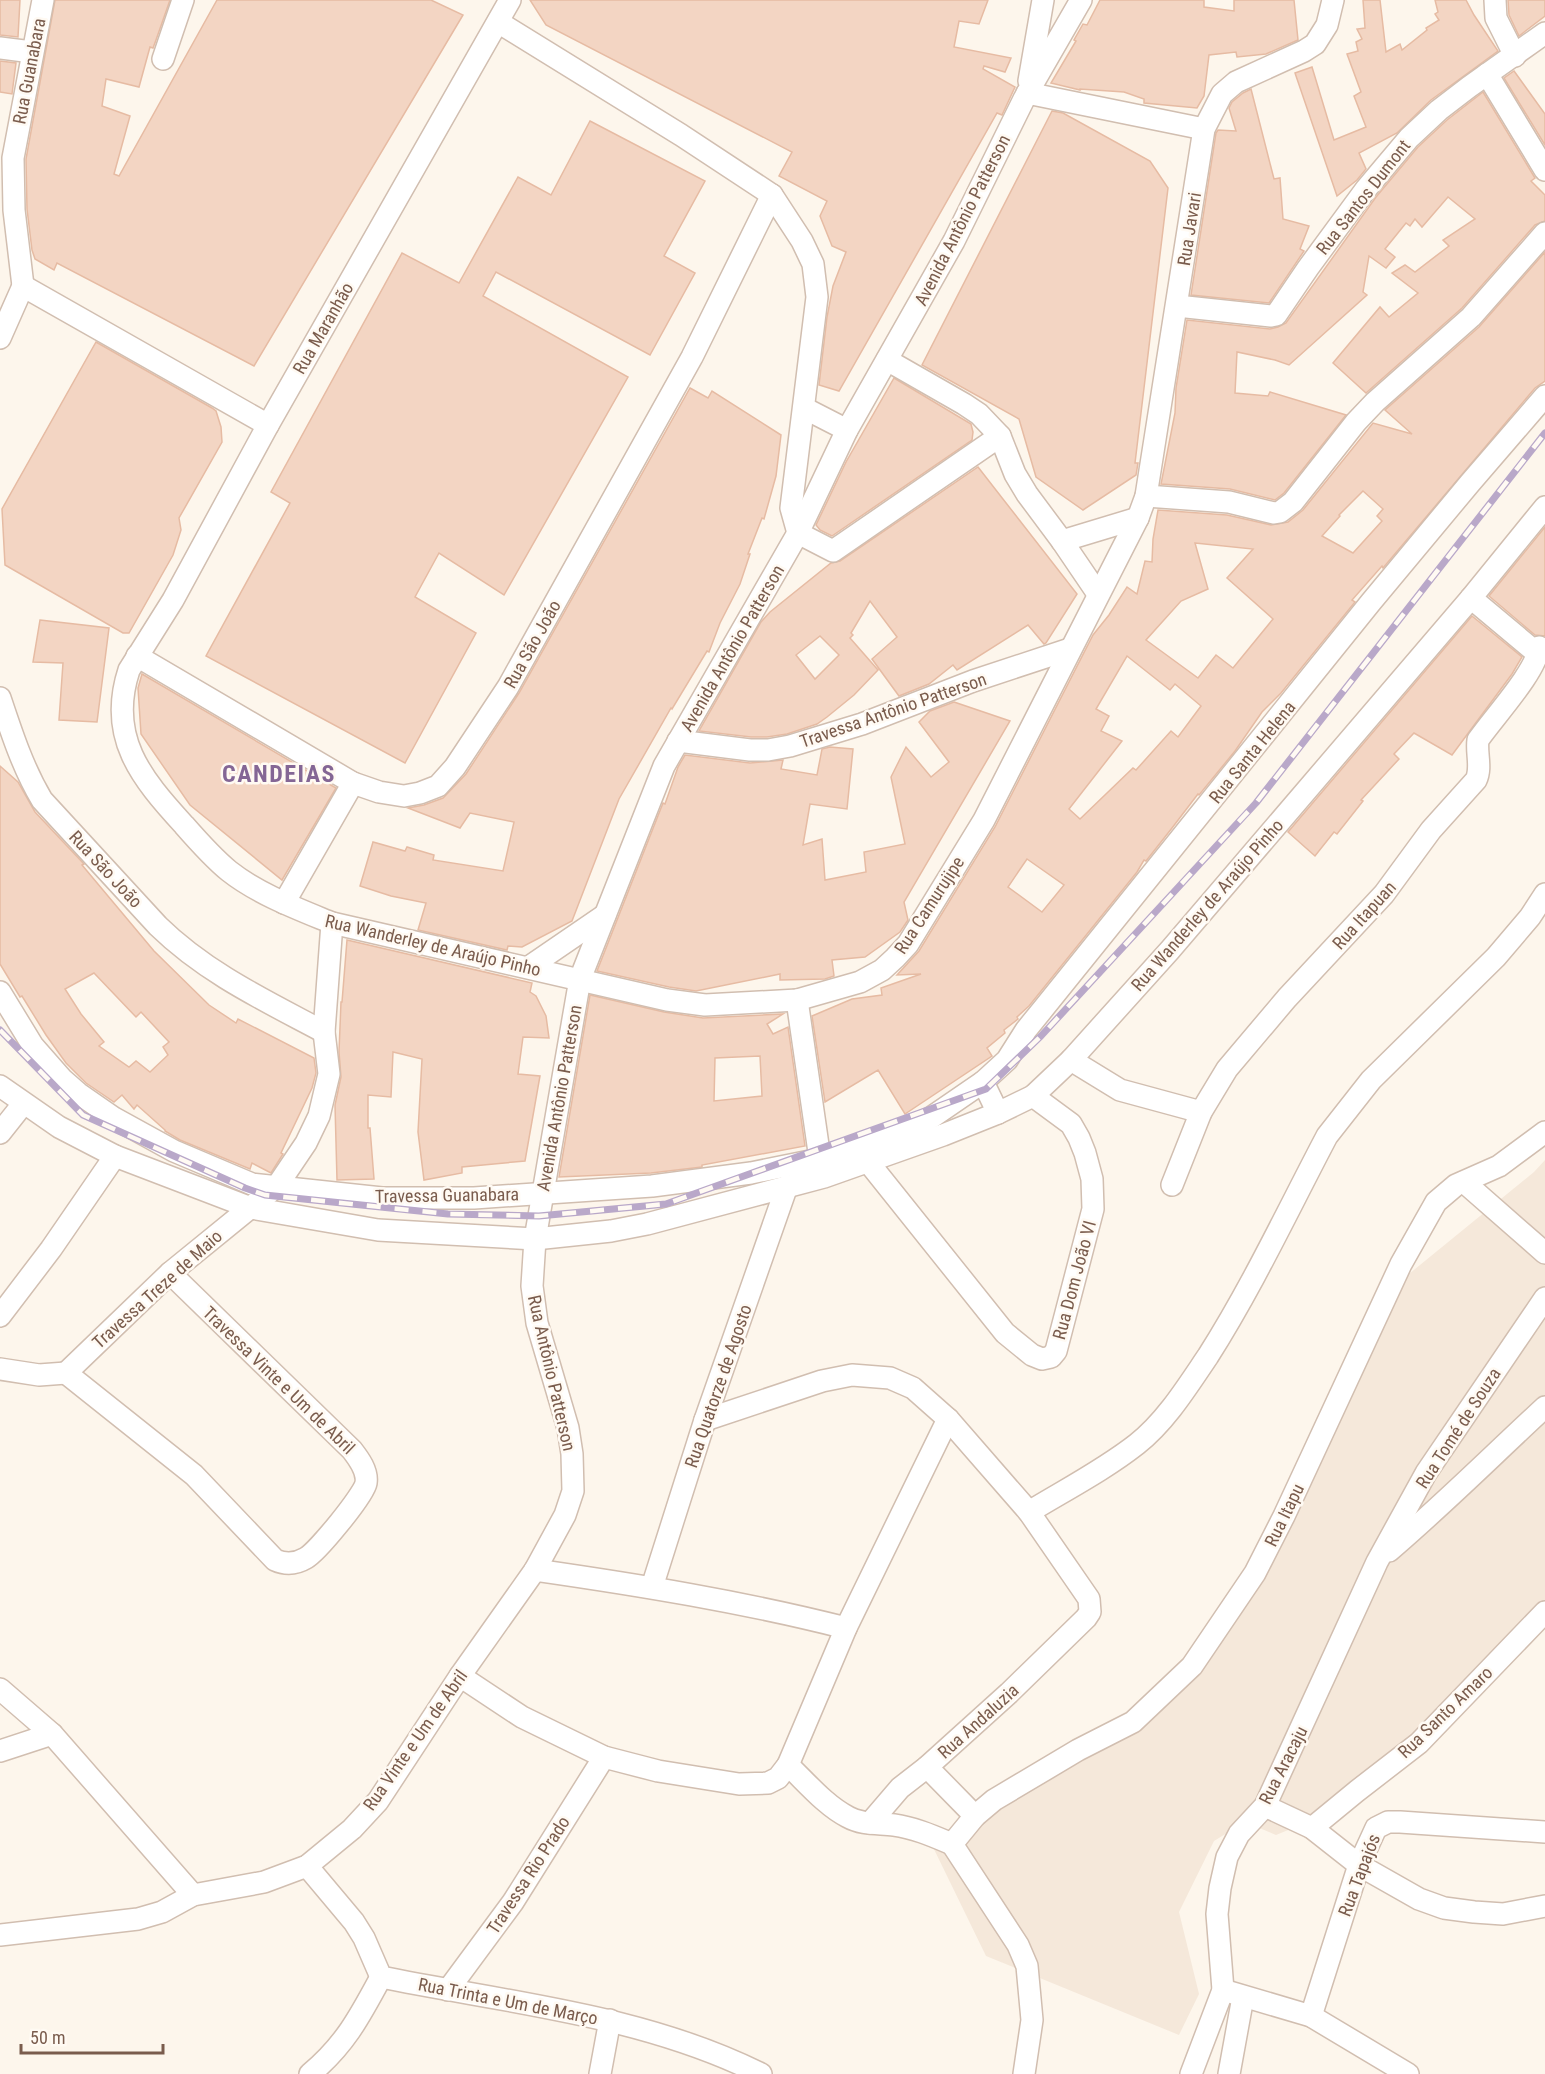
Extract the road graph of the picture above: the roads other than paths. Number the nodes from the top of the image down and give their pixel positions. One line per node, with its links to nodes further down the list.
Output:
1 (43, 0): 11 (street, Rua Guanabara)
2 (183, 0): 13 (street)
3 (510, 0): 8 (street, Rua Maranhão)
4 (1042, 0): 15 (street, Avenida Antônio Patterson)
5 (1081, 0): 15 (street, Avenida Antônio Patterson)
6 (1333, 0): 16 (street, Rua Javari)
7 (1495, 0): 12 (street)
8 (498, 22): 18 (street); 26 (street, Rua Maranhão)
9 (1545, 33): 12 (street, Rua Santos Dumont)
10 (0, 48): 11 (street)
11 (32, 52): 20 (street, Rua Guanabara)
12 (1515, 56): 14 (street, Rua Santos Dumont)
13 (163, 59)
14 (1487, 74): 17 (street); 21 (street, Rua Santos Dumont)
15 (1027, 93): 16 (street); 23 (street, Avenida Antônio Patterson)
16 (1204, 129): 21 (street, Rua Javari)
17 (1545, 170)
18 (772, 195): 25 (street); 40 (street, Rua São João)
19 (1545, 233): 29 (street)
20 (23, 286): 22 (street); 26 (street)
21 (1177, 306): 29 (street, Rua Javari)
22 (0, 338)
23 (888, 360): 27 (street, Avenida Antônio Patterson); 28 (street)
24 (1545, 396): 51 (street, Rua Santa Helena)
25 (804, 408): 27 (street); 32 (street)
26 (268, 424): 37 (street, Rua Maranhão)
27 (847, 430): 32 (street, Avenida Antônio Patterson)
28 (1000, 436): 32 (street); 33 (street)
29 (1146, 496): 31 (street, Rua Javari)
30 (1545, 507): 35 (street, Rua Wanderley de Araújo Pinho)
31 (1138, 518): 33 (street); 34 (street, Rua Javari)
32 (798, 533): 39 (street, Avenida Antônio Patterson)
33 (1062, 541): 34 (street)
34 (1098, 594): 36 (street, Rua Camurujipe)
35 (1471, 598): 50 (street, Rua Wanderley de Araújo Pinho); 55 (street, Rua Itapuan)
36 (1070, 649): 39 (street, Travessa Antônio Patterson); 48 (street, Rua Camurujipe)
37 (137, 656): 40 (street, Rua São João); 42 (street, Rua Wanderley de Araújo Pinho)
38 (0, 699): 49 (street, Rua São João)
39 (678, 741): 43 (street, Avenida Antônio Patterson)
40 (353, 783): 42 (street)
41 (1545, 894): 78 (street)
42 (284, 903): 44 (street, Rua Wanderley de Araújo Pinho)
43 (605, 915): 45 (street); 46 (street, Avenida Antônio Patterson)
44 (332, 923): 45 (street, Rua Wanderley de Araújo Pinho); 49 (street, Travessa Treze de Maio)
45 (529, 968): 46 (street, Rua Wanderley de Araújo Pinho)
46 (580, 979): 48 (street, Rua Camurujipe); 66 (street, Avenida Antônio Patterson)
47 (0, 992): 64 (street, Travessa Guanabara)
48 (797, 1000): 60 (street)
49 (324, 1032): 64 (street, Travessa Treze de Maio)
50 (1071, 1060): 53 (street, Rua Wanderley de Araújo Pinho); 55 (street)
51 (983, 1082): 56 (street); 60 (street, Travessa Guanabara)
52 (0, 1086): 54 (street, Rua Wanderley de Araújo Pinho)
53 (1033, 1096): 56 (street, Rua Wanderley de Araújo Pinho); 61 (street, Rua Dom João VI)
54 (23, 1104): 58 (street); 59 (street, Rua Wanderley de Araújo Pinho)
55 (1201, 1112): 63 (street, Rua Itapuan)
56 (998, 1113): 61 (street, Rua Wanderley de Araújo Pinho)
57 (1545, 1132): 62 (street, Rua Itapu)
58 (0, 1133)
59 (115, 1156): 67 (street, Rua Wanderley de Araújo Pinho); 72 (street)
60 (820, 1159): 66 (street, Travessa Guanabara)
61 (869, 1162): 65 (street, Rua Wanderley de Araújo Pinho)
62 (1464, 1182): 69 (street); 92 (street, Rua Itapu)
63 (1172, 1185)
64 (277, 1186): 66 (street, Travessa Guanabara); 67 (street, Travessa Treze de Maio)
65 (787, 1186): 68 (street, Rua Wanderley de Araújo Pinho); 77 (street, Rua Quatorze de Agosto)
66 (542, 1193): 68 (street, Avenida Antônio Patterson)
67 (250, 1208): 68 (street, Rua Wanderley de Araújo Pinho); 70 (street, Travessa Treze de Maio)
68 (535, 1239): 80 (street, Rua Antônio Patterson)
69 (1545, 1252)
70 (170, 1273): 74 (street, Travessa Treze de Maio); 74 (street, Travessa Vinte e Um de Abril)
71 (1545, 1298): 79 (street, Rua Tomé de Souza)
72 (0, 1316)
73 (0, 1369): 74 (street)
74 (66, 1373)
75 (1545, 1407): 79 (street)
76 (948, 1419): 77 (street); 78 (street); 83 (street)
77 (705, 1420): 81 (street, Rua Quatorze de Agosto)
78 (1029, 1512): 90 (street, Rua Andaluzia)
79 (1377, 1562): 91 (street, Rua Aracaju)
80 (535, 1570): 81 (street); 84 (street, Rua Vinte e Um de Abril)
81 (652, 1587): 83 (street)
82 (1545, 1612): 94 (street, Rua Santo Amaro)
83 (846, 1628): 89 (street)
84 (460, 1676): 88 (street); 98 (street, Rua Vinte e Um de Abril)
85 (0, 1689): 86 (street)
86 (52, 1734): 87 (street); 99 (street)
87 (0, 1751)
88 (604, 1757): 89 (street); 103 (street, Travessa Rio Prado)
89 (788, 1765): 93 (street)
90 (927, 1767): 92 (street); 93 (street, Rua Andaluzia)
91 (1265, 1806): 94 (street); 104 (street, Rua Aracaju)
92 (975, 1816): 96 (street, Rua Itapu)
93 (870, 1823): 96 (street)
94 (1312, 1828): 97 (street)
95 (1545, 1832): 97 (street, Rua Tapajós)
96 (952, 1844): 110 (street)
97 (1359, 1865): 100 (street); 105 (street, Rua Tapajós)
98 (307, 1866): 99 (street, Rua Vinte e Um de Abril); 102 (street)
99 (194, 1895): 101 (street, Rua Vinte e Um de Abril)
100 (1545, 1906)
101 (0, 1935)
102 (381, 1977): 103 (street, Rua Trinta e Um de Março); 107 (street)
103 (448, 1990): 106 (street, Rua Trinta e Um de Março)
104 (1233, 1994): 105 (street); 111 (street, Rua Aracaju); 112 (street)
105 (1311, 2016): 113 (street)
106 (610, 2020): 108 (street); 109 (street, Rua Trinta e Um de Março)
107 (310, 2074)
108 (600, 2074)
109 (761, 2074)
110 (1024, 2074)
111 (1191, 2074)
112 (1229, 2074)
113 (1407, 2074)

